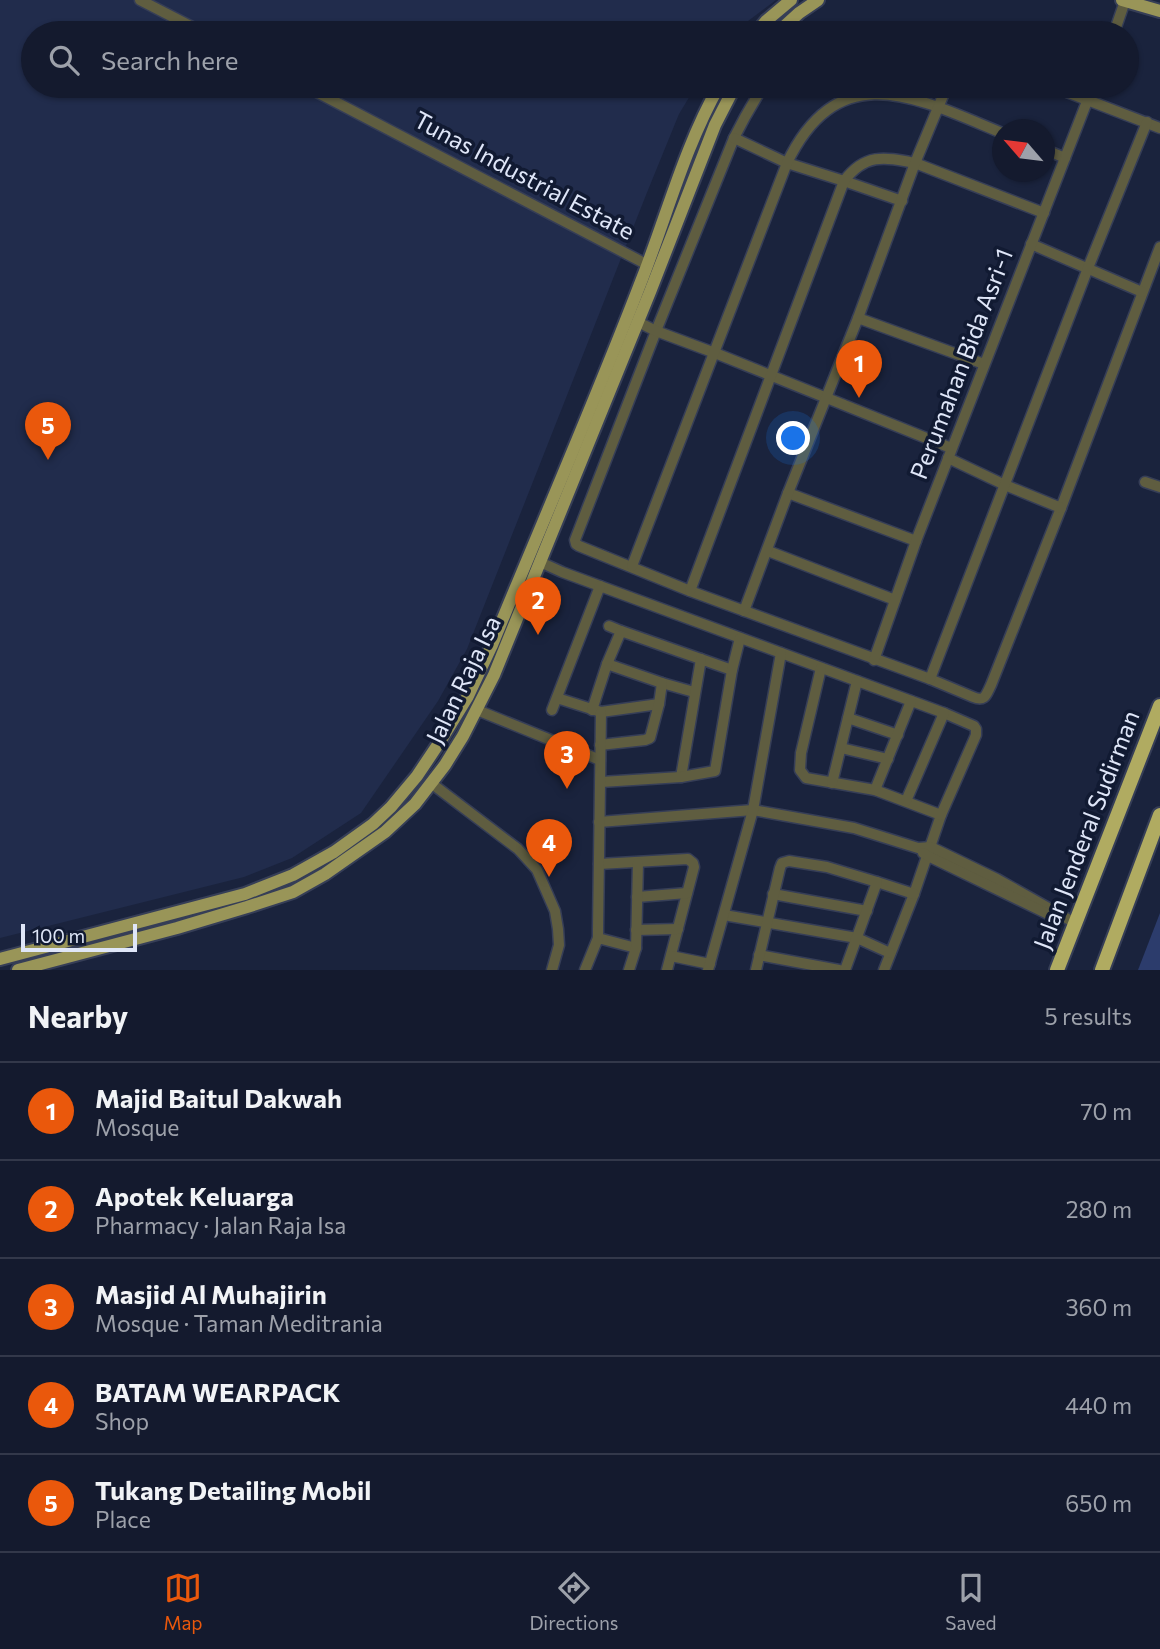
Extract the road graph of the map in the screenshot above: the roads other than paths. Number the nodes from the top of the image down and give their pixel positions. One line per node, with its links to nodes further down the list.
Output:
1 (140, 0): 6 (street)
2 (791, 0): 7 (main road)
3 (818, 0): 8 (main road)
4 (1124, 0): 5 (main road); 9 (street)
5 (1160, 11)
6 (181, 21)
7 (767, 21)
8 (790, 21)
9 (1118, 21)
10 (328, 98): 33 (street, Tunas Industrial Estate)
11 (713, 98): 33 (main road, Jalan Raja Isa)
12 (729, 98): 33 (main road, Jalan Raja Isa)
13 (757, 98): 23 (street)
14 (850, 98): 26 (street)
15 (903, 98): 19 (street)
16 (942, 98): 19 (street)
17 (1083, 98): 18 (street)
18 (1088, 100): 20 (street); 25 (street, Perumahan Bida Asri-1)
19 (938, 107): 22 (street); 27 (street)
20 (1147, 122): 21 (street); 34 (street)
21 (1160, 128)
22 (992, 129)
23 (734, 138): 26 (street); 38 (street)
24 (1055, 154): 25 (street)
25 (1065, 158): 30 (street, Perumahan Bida Asri-1)
26 (787, 163): 28 (street); 39 (street)
27 (915, 163): 28 (street); 29 (street); 30 (street)
28 (844, 181): 29 (street); 41 (street)
29 (902, 201): 36 (street)
30 (1044, 213): 31 (street, Perumahan Bida Asri-1)
31 (1031, 244): 34 (street); 40 (street, Perumahan Bida Asri-1)
32 (1160, 247): 35 (street)
33 (653, 267): 37 (main road, Jalan Raja Isa); 94 (main road, Jalan Raja Isa)
34 (1088, 268): 35 (street); 45 (street)
35 (1142, 292): 48 (street)
36 (858, 318): 40 (street); 42 (street)
37 (638, 322): 38 (street); 51 (main road, Jalan Raja Isa)
38 (656, 331): 39 (street); 52 (street)
39 (715, 353): 41 (street); 52 (street)
40 (984, 364): 43 (street, Perumahan Bida Asri-1)
41 (770, 376): 42 (street); 54 (street)
42 (825, 397): 43 (street); 47 (street)
43 (950, 453): 45 (street); 49 (street, Perumahan Bida Asri-1)
44 (1145, 482): 46 (street)
45 (1005, 485): 48 (street); 66 (street)
46 (1160, 487)
47 (789, 493): 49 (street); 50 (street)
48 (1061, 508): 66 (street)
49 (916, 541): 55 (street, Perumahan Bida Asri-1)
50 (768, 551): 55 (street); 56 (street)
51 (540, 562): 53 (street); 74 (main road, Jalan Raja Isa)
52 (632, 566): 54 (street)
53 (600, 586): 59 (street); 70 (street)
54 (690, 591): 56 (street)
55 (895, 600): 62 (street, Perumahan Bida Asri-1)
56 (744, 611): 62 (street)
57 (608, 626): 58 (street)
58 (621, 631): 61 (street); 63 (street)
59 (740, 638): 60 (street); 65 (street)
60 (781, 653): 64 (street); 90 (street)
61 (701, 659): 65 (street); 69 (street)
62 (874, 660): 66 (street)
63 (607, 664): 68 (street); 76 (street)
64 (821, 668): 67 (street); 87 (street)
65 (732, 670): 84 (street)
66 (930, 679)
67 (857, 681): 71 (street); 78 (street)
68 (662, 683): 69 (street); 72 (street)
69 (694, 692): 84 (street)
70 (557, 698): 75 (street); 76 (street)
71 (911, 701): 77 (street); 79 (street)
72 (659, 704): 76 (street); 80 (street)
73 (1160, 706): 107 (highway, Jalan Jenderal Sudirman)
74 (477, 710): 83 (street); 86 (main road, Jalan Raja Isa)
75 (552, 710)
76 (596, 711): 80 (street)
77 (944, 713): 89 (street); 91 (street)
78 (848, 718): 79 (street); 81 (street)
79 (898, 735): 82 (street)
80 (600, 746): 83 (street)
81 (841, 748): 82 (street); 87 (street)
82 (888, 759): 88 (street)
83 (600, 760): 85 (street)
84 (681, 776): 85 (street)
85 (601, 782): 93 (street)
86 (431, 783): 95 (main road, Jalan Raja Isa); 119 (street)
87 (832, 783): 88 (street)
88 (876, 790): 89 (street)
89 (906, 801): 91 (street)
90 (753, 810): 93 (street); 96 (street); 105 (street)
91 (942, 815): 96 (street)
92 (1160, 815): 128 (highway)
93 (599, 822): 98 (street)
94 (354, 838): 95 (main road); 116 (main road, Jalan Raja Isa)
95 (362, 849): 118 (main road, Jalan Raja Isa)
96 (929, 852): 102 (street); 107 (street)
97 (638, 863): 98 (street); 100 (street); 103 (street)
98 (599, 864): 110 (street)
99 (877, 882): 101 (street); 102 (street); 104 (street)
100 (687, 893): 103 (street); 108 (street)
101 (773, 894): 104 (street); 106 (street)
102 (915, 894): 113 (street)
103 (637, 897): 109 (street)
104 (867, 911): 111 (street)
105 (724, 915): 106 (street); 117 (street)
106 (768, 923): 111 (street); 114 (street)
107 (1075, 923): 127 (highway, Jalan Jenderal Sudirman)
108 (678, 929): 109 (street); 115 (street)
109 (636, 930): 112 (street)
110 (598, 938): 112 (street); 120 (street)
111 (857, 938): 113 (street); 125 (street)
112 (636, 948): 121 (street)
113 (890, 953): 126 (street)
114 (759, 955): 123 (street); 124 (street)
115 (671, 956): 117 (street); 122 (street)
116 (0, 959)
117 (709, 967)
118 (18, 970)
119 (552, 970)
120 (585, 970)
121 (629, 970)
122 (667, 970)
123 (756, 970)
124 (839, 970)
125 (845, 970)
126 (884, 970)
127 (1057, 970)
128 (1102, 970)

